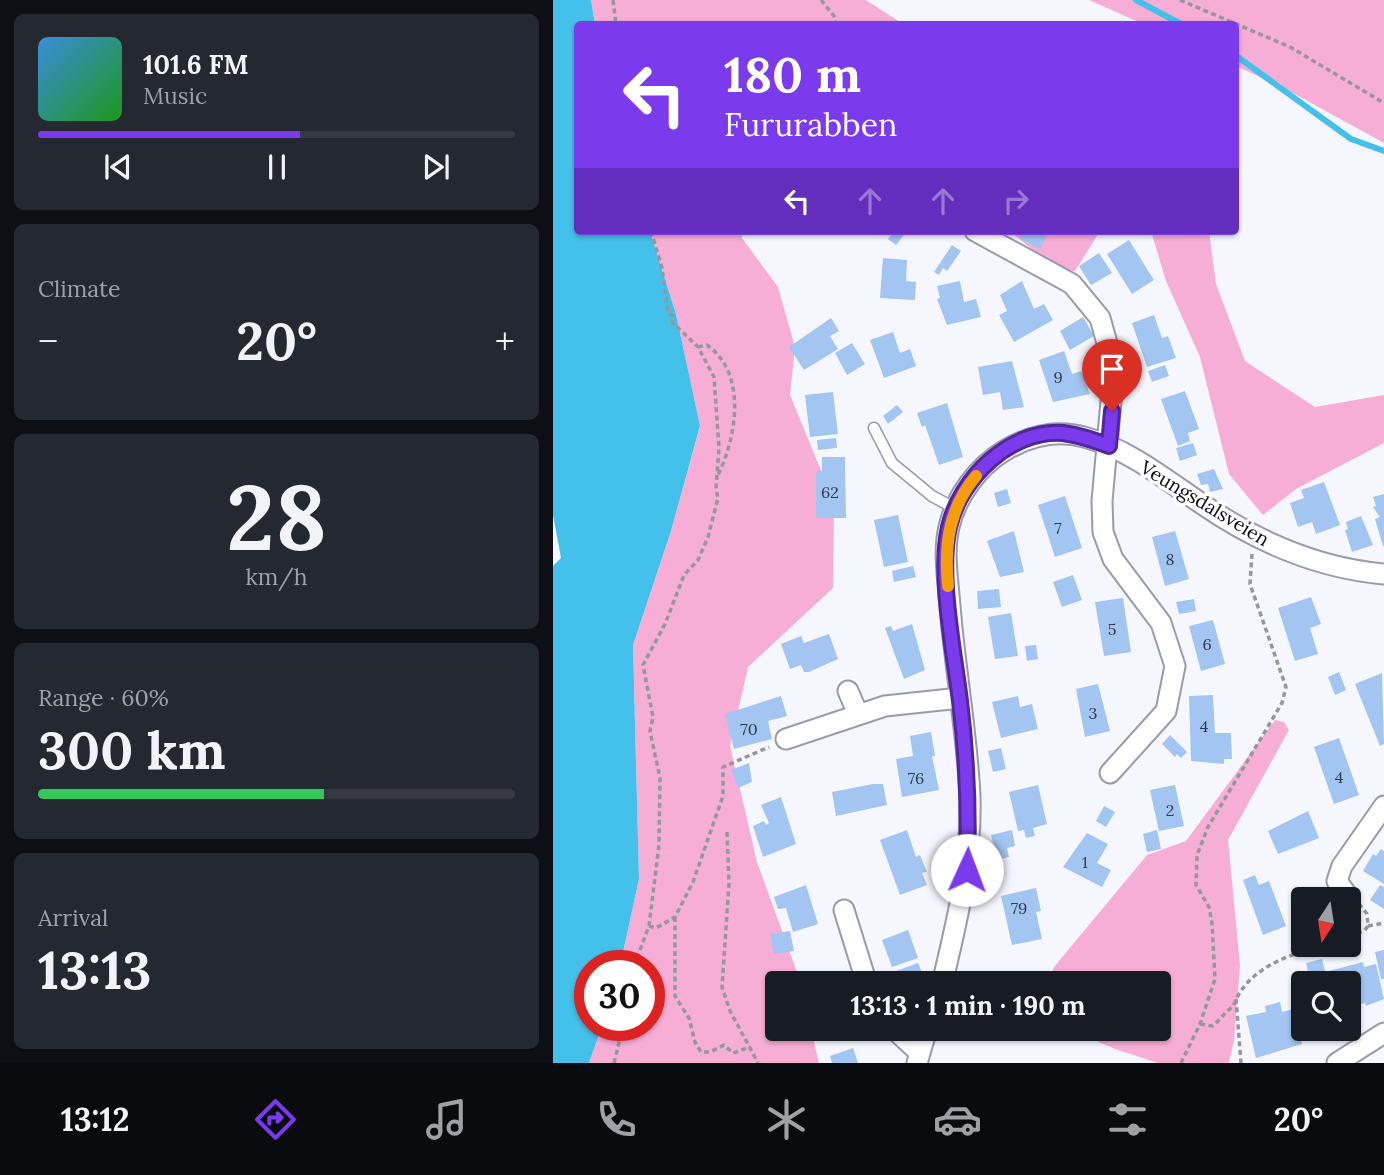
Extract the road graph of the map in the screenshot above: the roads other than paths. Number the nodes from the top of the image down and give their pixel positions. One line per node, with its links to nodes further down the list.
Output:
1 (982, 235): 3 (street)
2 (874, 428): 4 (lane)
3 (1109, 446): 4 (street, Veungsdalsveien); 5 (street, Veungsdalsveien); 10 (street)
4 (956, 509): 7 (street, Veungsdalsveien)
5 (1384, 574)
6 (848, 691): 8 (street)
7 (960, 698): 8 (street); 15 (street, Veungsdalsveien)
8 (858, 714): 9 (street)
9 (786, 739)
10 (1110, 773)
11 (1384, 806): 12 (street)
12 (1342, 887)
13 (844, 910): 14 (street)
14 (863, 971)
15 (944, 971)
16 (1384, 1033): 20 (street)
17 (904, 1041): 19 (street)
18 (923, 1041): 19 (street)
19 (918, 1058)
20 (1337, 1063)

